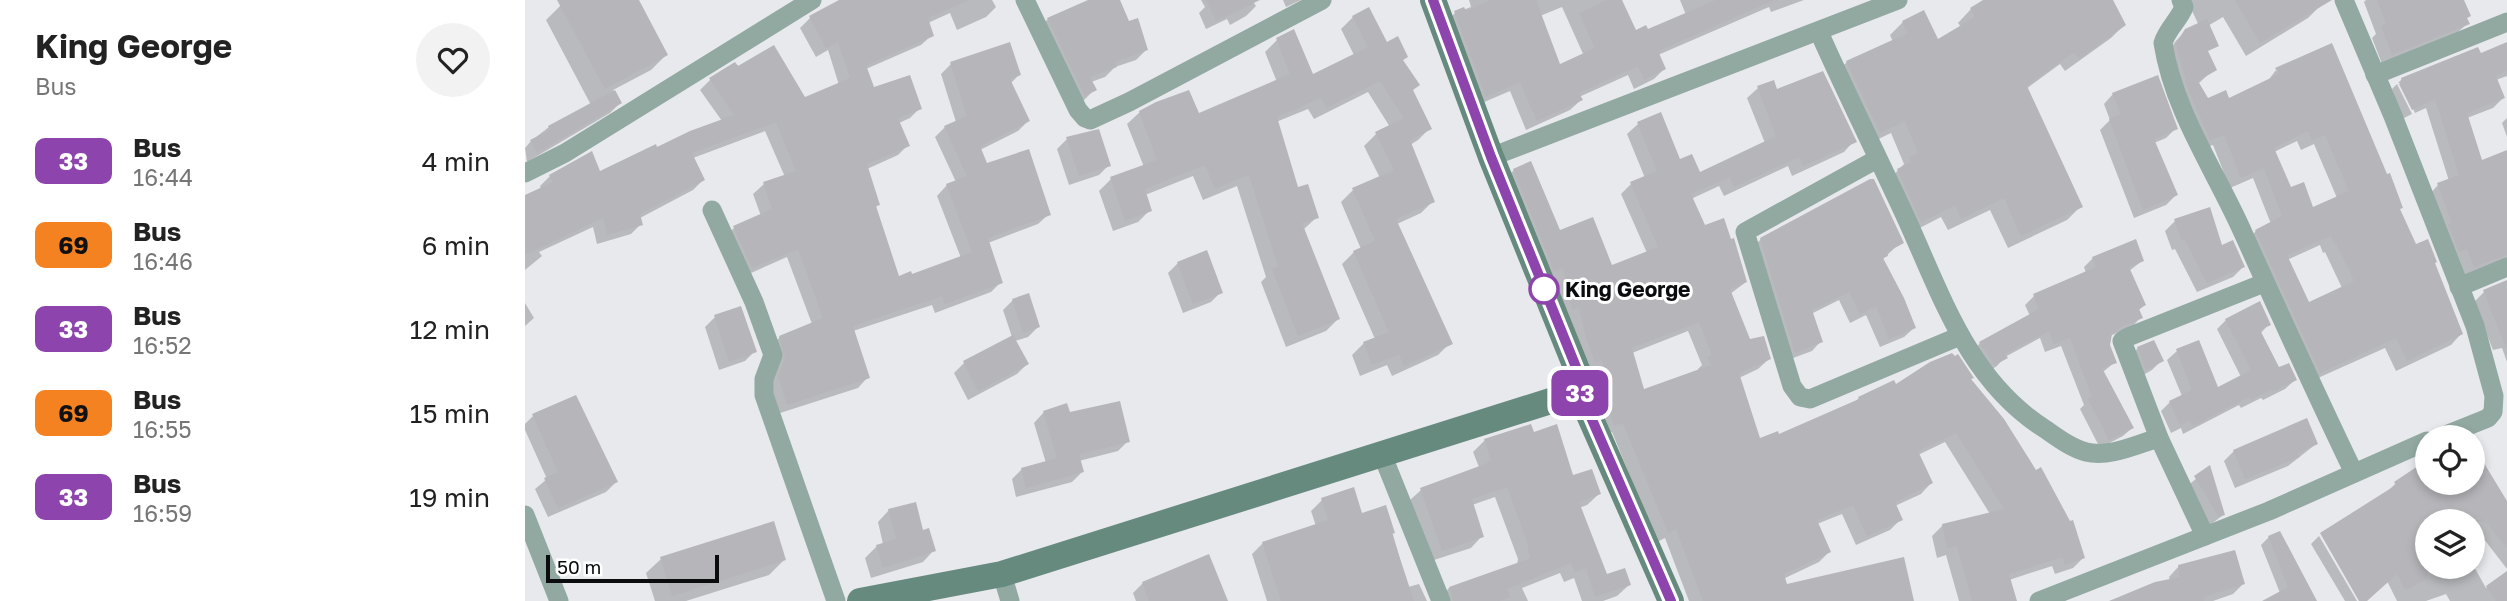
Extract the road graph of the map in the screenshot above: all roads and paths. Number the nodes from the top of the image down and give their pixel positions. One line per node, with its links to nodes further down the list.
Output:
1 (812, 0): 14 (street)
2 (1025, 0): 3 (street)
3 (1322, 0)
4 (1433, 0): 12 (street)
5 (1898, 0): 8 (street)
6 (2181, 0): 17 (street)
7 (2344, 0): 11 (street)
8 (1861, 7): 10 (street)
9 (2507, 22): 11 (street)
10 (1819, 32): 12 (street); 13 (street)
11 (2375, 75): 18 (street)
12 (1491, 157): 20 (street)
13 (1877, 159): 19 (street); 19 (street)
14 (525, 173)
15 (712, 210): 30 (street)
16 (2507, 267): 18 (street)
17 (2264, 283): 22 (street); 25 (street)
18 (2459, 287): 21 (street)
19 (1960, 336): 22 (street)
20 (1580, 385): 24 (street); 34 (street)
21 (2471, 425)
22 (2159, 438): 27 (street)
23 (2415, 446): 25 (street)
24 (1383, 454): 28 (street); 33 (street)
25 (2354, 473): 27 (street)
26 (525, 515): 29 (street)
27 (2205, 536): 35 (street)
28 (1002, 574): 31 (street); 32 (street)
29 (559, 601)
30 (836, 601)
31 (860, 601)
32 (1010, 601)
33 (1441, 601)
34 (1671, 601)
35 (2039, 601)

